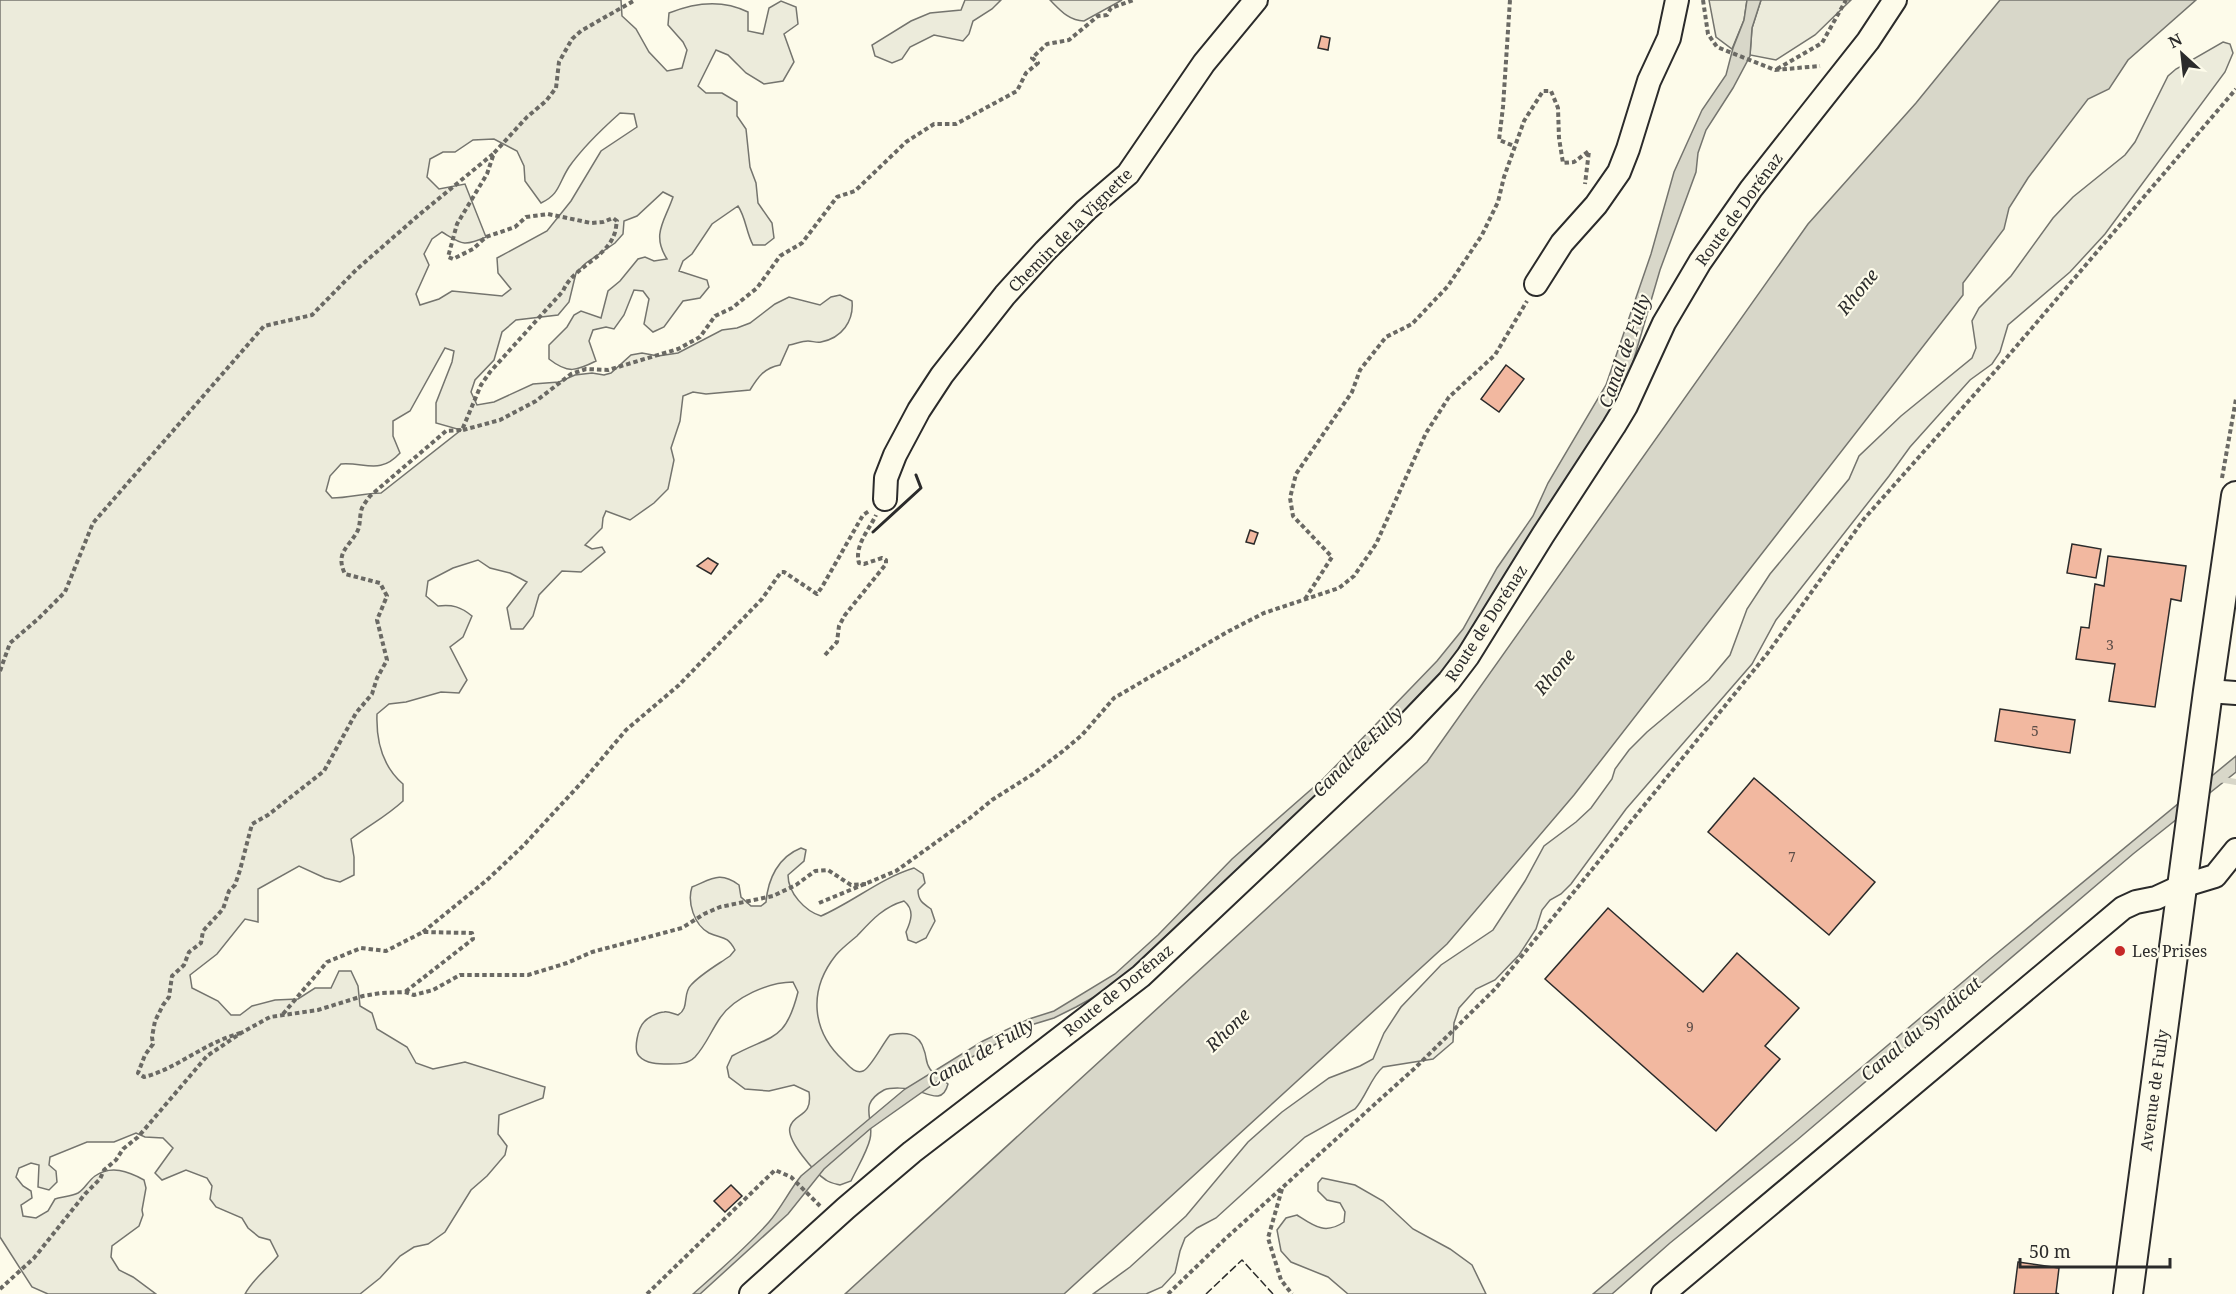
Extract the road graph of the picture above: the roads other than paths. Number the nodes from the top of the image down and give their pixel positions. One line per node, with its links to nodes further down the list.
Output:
1 (1256, 0): 6 (street, Chemin de la Vignette)
2 (1677, 0): 4 (street)
3 (1896, 0): 11 (street, Route de Dorénaz)
4 (1536, 284)
5 (2236, 495): 7 (main road, Avenue de Fully)
6 (885, 499)
7 (2208, 691): 8 (street); 10 (main road, Avenue de Fully)
8 (2236, 693)
9 (2236, 850): 10 (street)
10 (2184, 873): 12 (street); 13 (main road, Avenue de Fully)
11 (751, 1294)
12 (1663, 1294)
13 (2128, 1294)

